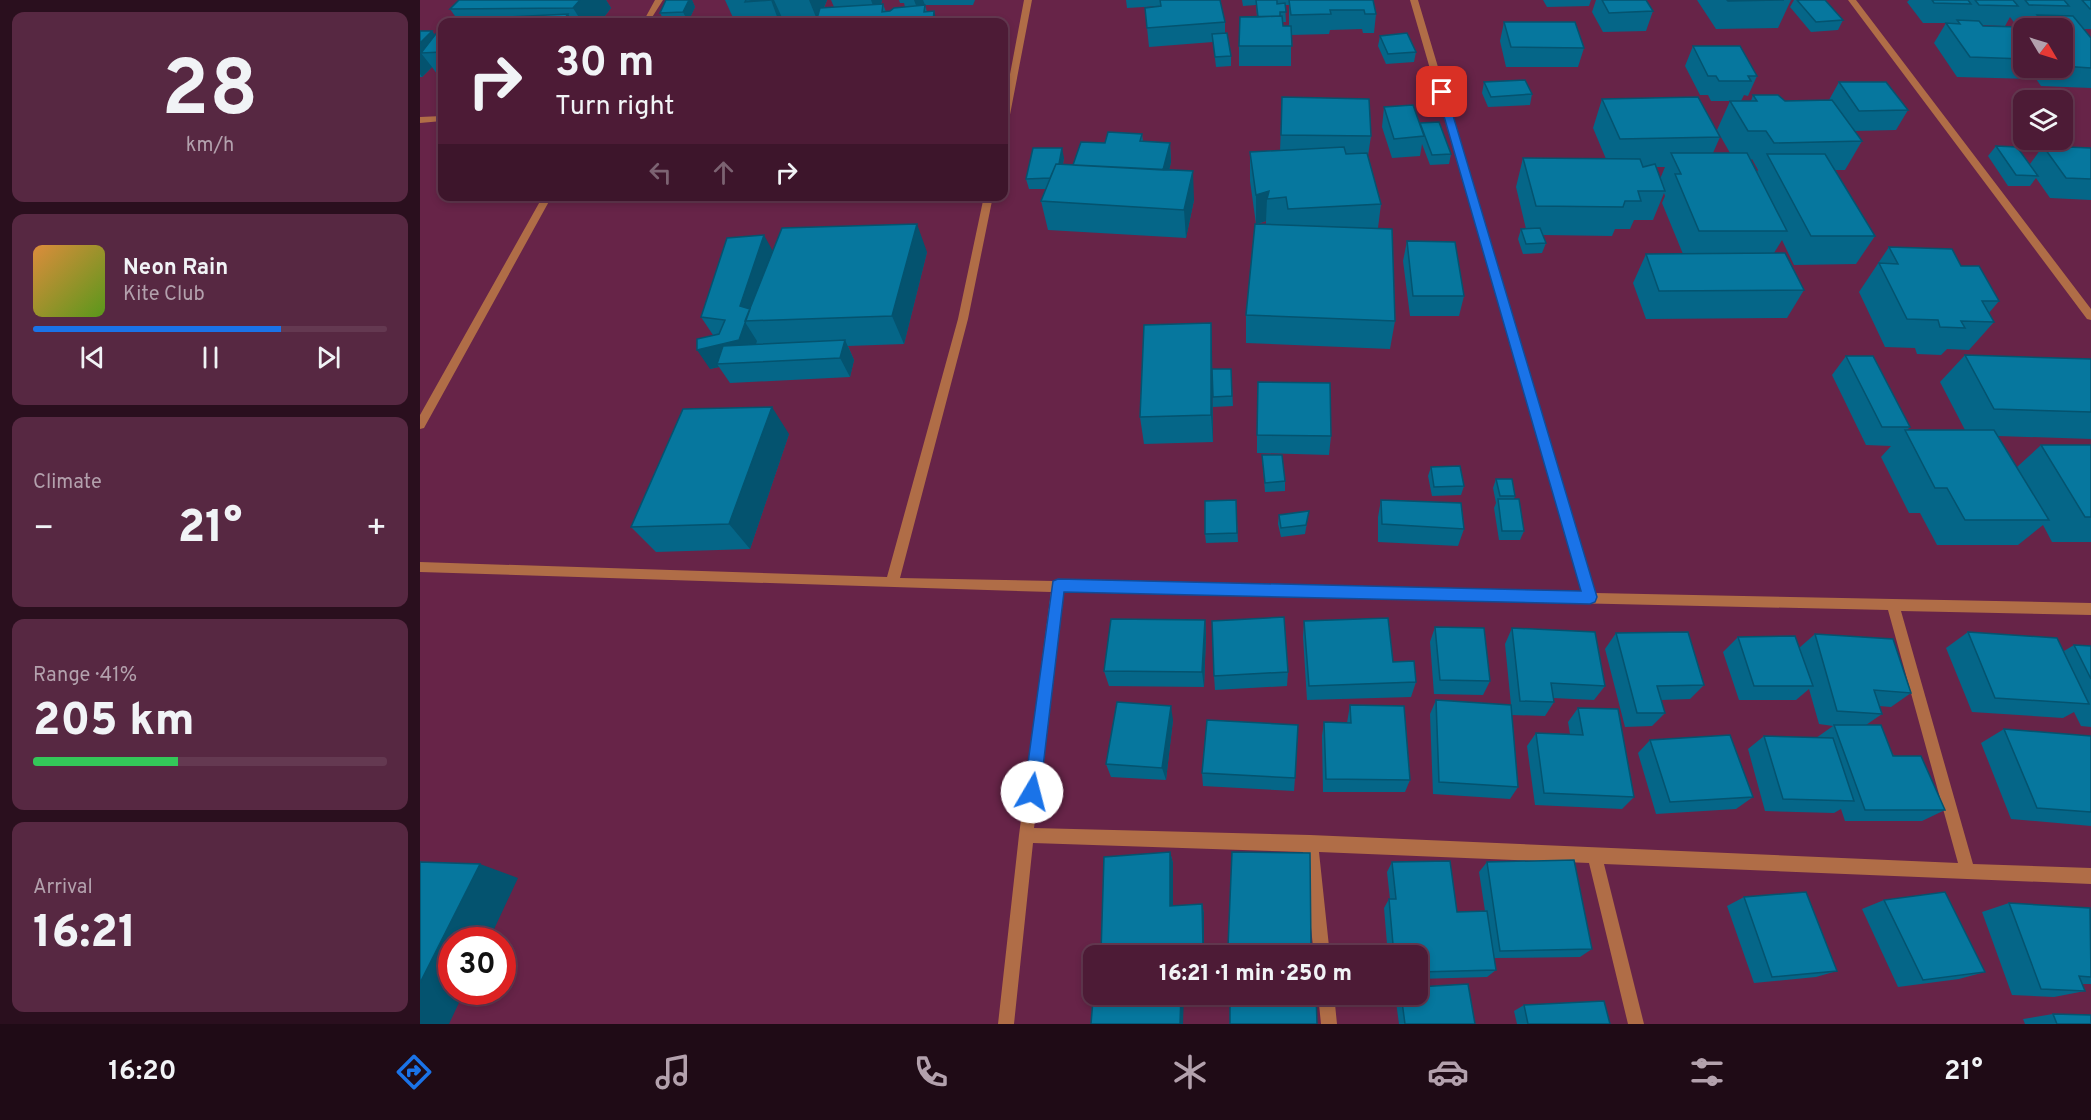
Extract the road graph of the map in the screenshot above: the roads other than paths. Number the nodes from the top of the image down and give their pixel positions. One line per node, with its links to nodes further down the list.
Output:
1 (659, 0): 5 (street)
2 (1028, 0): 6 (street)
3 (1414, 0): 16 (street)
4 (1852, 0): 11 (street)
5 (648, 18)
6 (1008, 104)
7 (438, 119): 8 (street)
8 (420, 120)
9 (545, 201): 12 (street)
10 (988, 201): 14 (street)
11 (2091, 316)
12 (420, 425)
13 (420, 567): 14 (street)
14 (892, 583): 15 (street)
15 (1058, 585): 16 (street); 19 (street)
16 (1590, 597): 17 (street)
17 (1893, 606): 18 (street); 22 (street)
18 (2091, 609)
19 (1026, 835): 20 (street); 26 (street)
20 (1310, 843): 21 (street); 24 (street)
21 (1595, 857): 22 (street); 28 (street)
22 (1968, 872): 23 (street)
23 (2091, 876)
24 (1321, 945)
25 (1327, 1005): 27 (street)
26 (1006, 1024)
27 (1329, 1024)
28 (1636, 1024)

